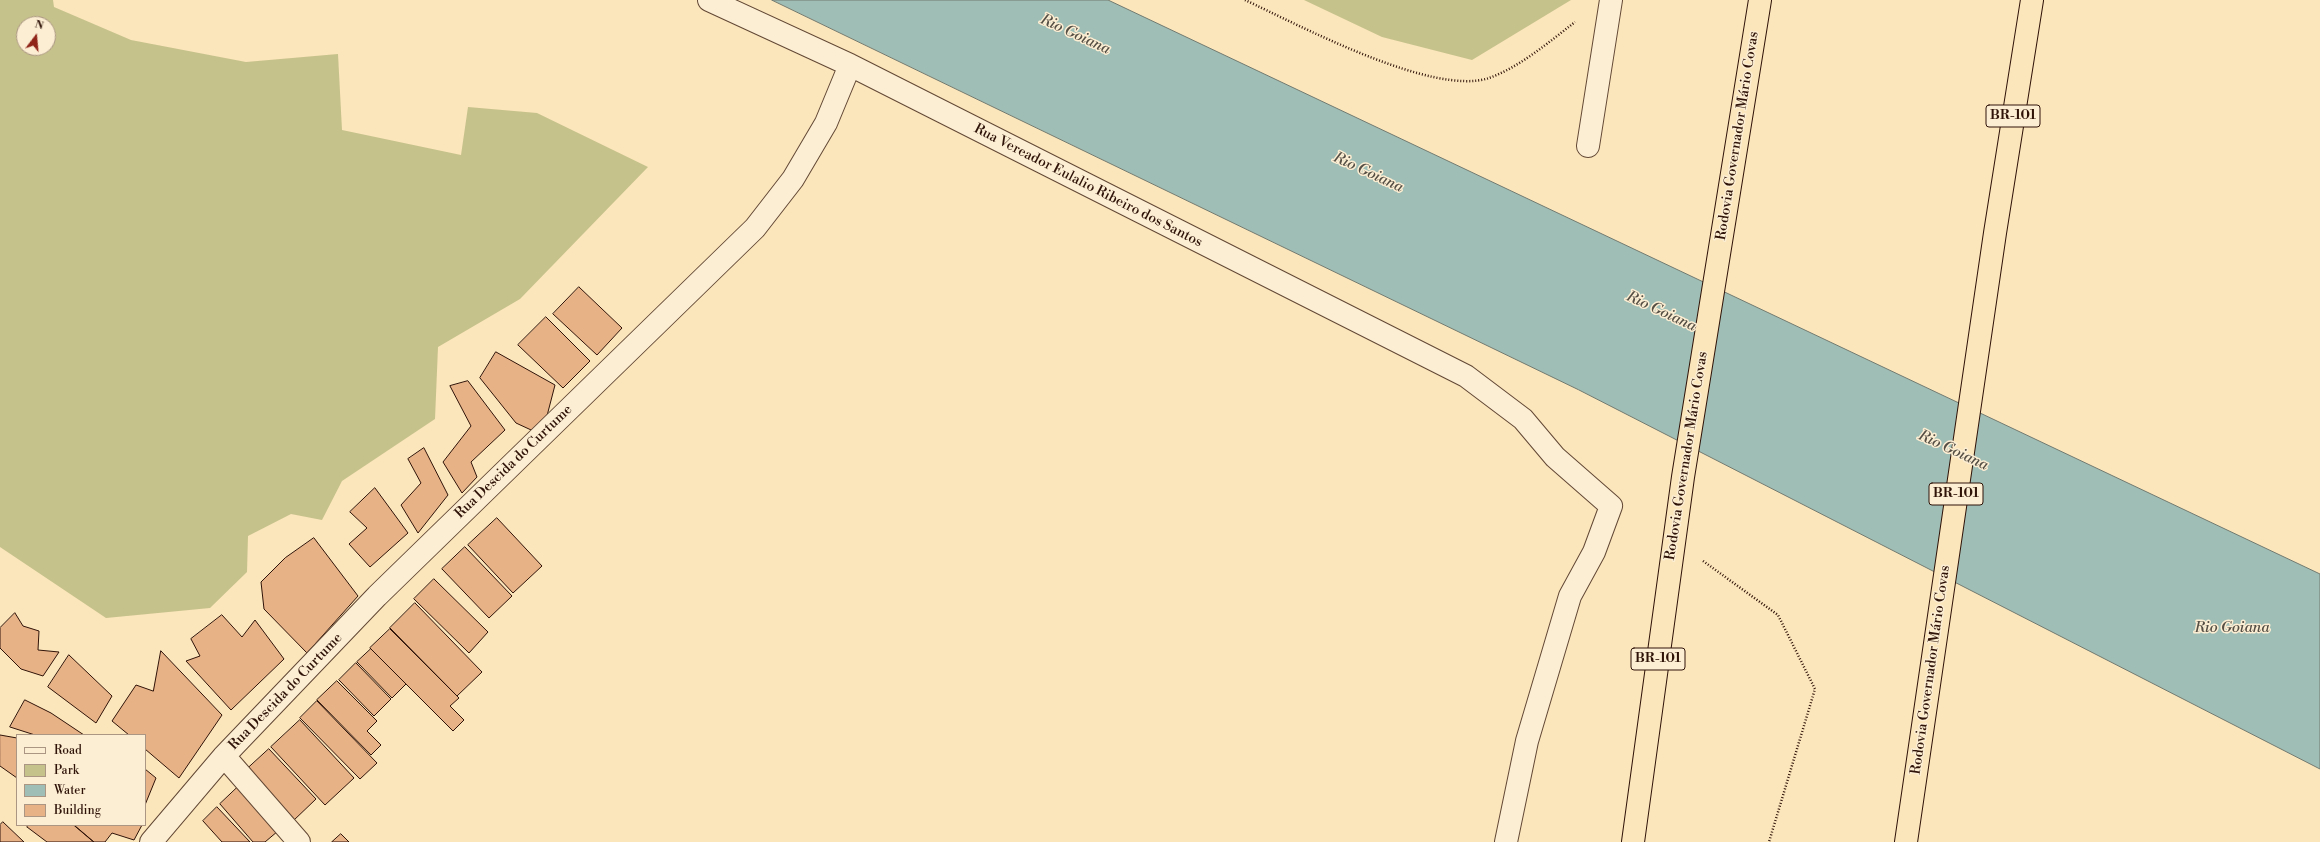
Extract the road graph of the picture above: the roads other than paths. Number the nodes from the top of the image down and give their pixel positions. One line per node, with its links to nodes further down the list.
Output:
1 (709, 0): 5 (street, Rua Vereador Eulalio Ribeiro dos Santos)
2 (1611, 0): 6 (street)
3 (1760, 0): 11 (highway, Rodovia Governador Mário Covas / BR-101)
4 (2032, 0): 12 (highway, Rodovia Governador Mário Covas / BR-101)
5 (850, 65): 7 (street, Rua Descida do Curtume); 10 (street, Rua Vereador Eulalio Ribeiro dos Santos)
6 (1588, 146)
7 (224, 756): 8 (street, Rua Descida do Curtume); 9 (street)
8 (152, 842)
9 (299, 842)
10 (1506, 842)
11 (1632, 842)
12 (1906, 842)

